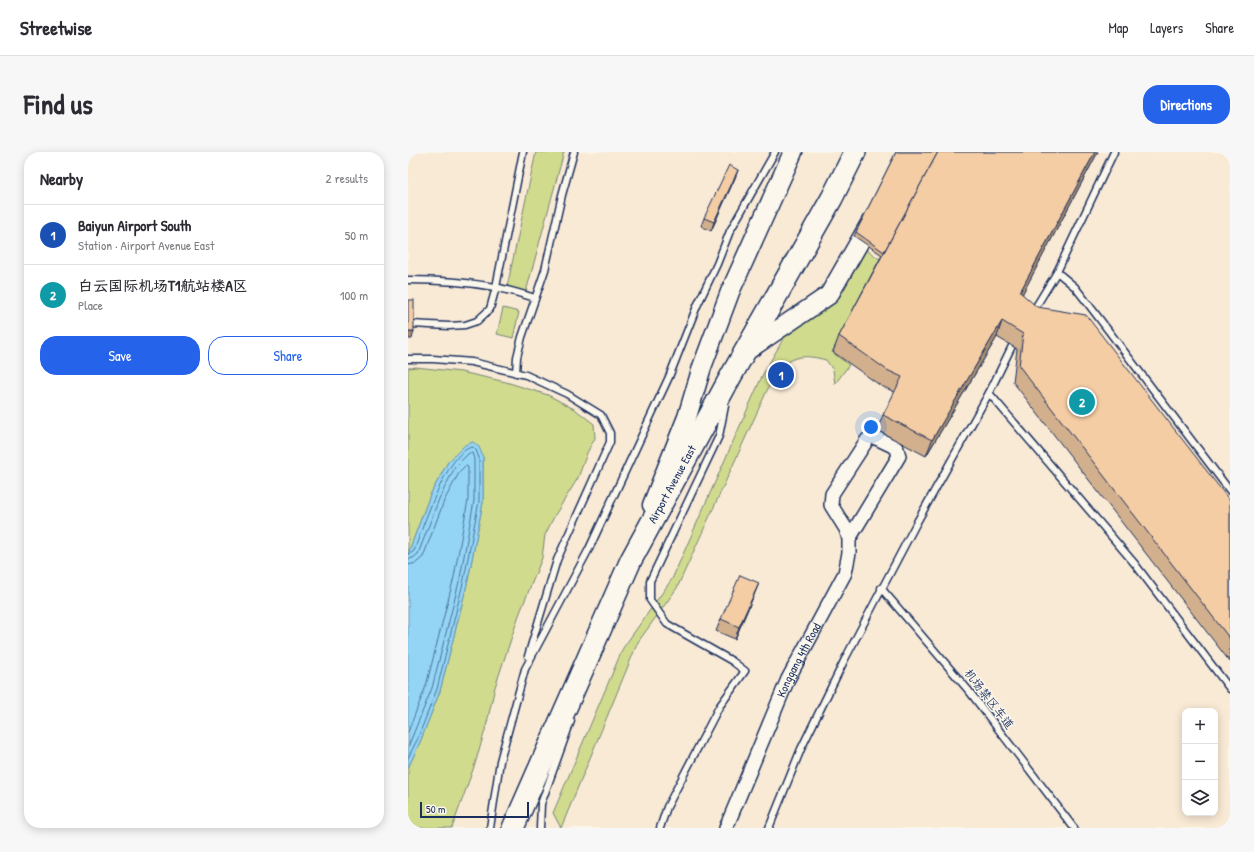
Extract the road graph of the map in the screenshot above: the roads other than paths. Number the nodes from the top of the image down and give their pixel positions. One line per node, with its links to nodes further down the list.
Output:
1 (523, 152): 10 (lane)
2 (574, 152): 11 (lane)
3 (775, 152): 25 (lane)
4 (793, 152): 22 (main road)
5 (855, 152): 15 (highway, Airport Avenue East)
6 (1114, 152): 8 (lane)
7 (881, 206): 15 (main road)
8 (1057, 272): 12 (lane); 20 (lane)
9 (408, 280): 10 (lane)
10 (496, 287): 11 (lane); 13 (lane)
11 (534, 298): 17 (lane)
12 (1028, 320)
13 (411, 324)
14 (1012, 346): 19 (lane)
15 (744, 353): 18 (highway, Airport Avenue East)
16 (408, 359): 17 (lane)
17 (516, 372): 25 (lane)
18 (731, 376): 22 (highway, Airport Avenue East); 32 (lane)
19 (989, 393): 23 (lane); 26 (lane)
20 (1230, 491)
21 (849, 540): 21 (street, Konggang 4th Road); 33 (street, Konggang 4th Road)
22 (631, 560): 24 (highway, Airport Avenue East)
23 (881, 588): 34 (lane); 35 (lane, 机场禁区车道)
24 (597, 636): 27 (lane); 30 (highway, Airport Avenue East)
25 (524, 669): 29 (lane)
26 (1230, 689)
27 (579, 695)
28 (572, 717): 31 (lane)
29 (490, 828)
30 (513, 828)
31 (540, 828)
32 (660, 828)
33 (726, 828)
34 (769, 828)
35 (1074, 828)

